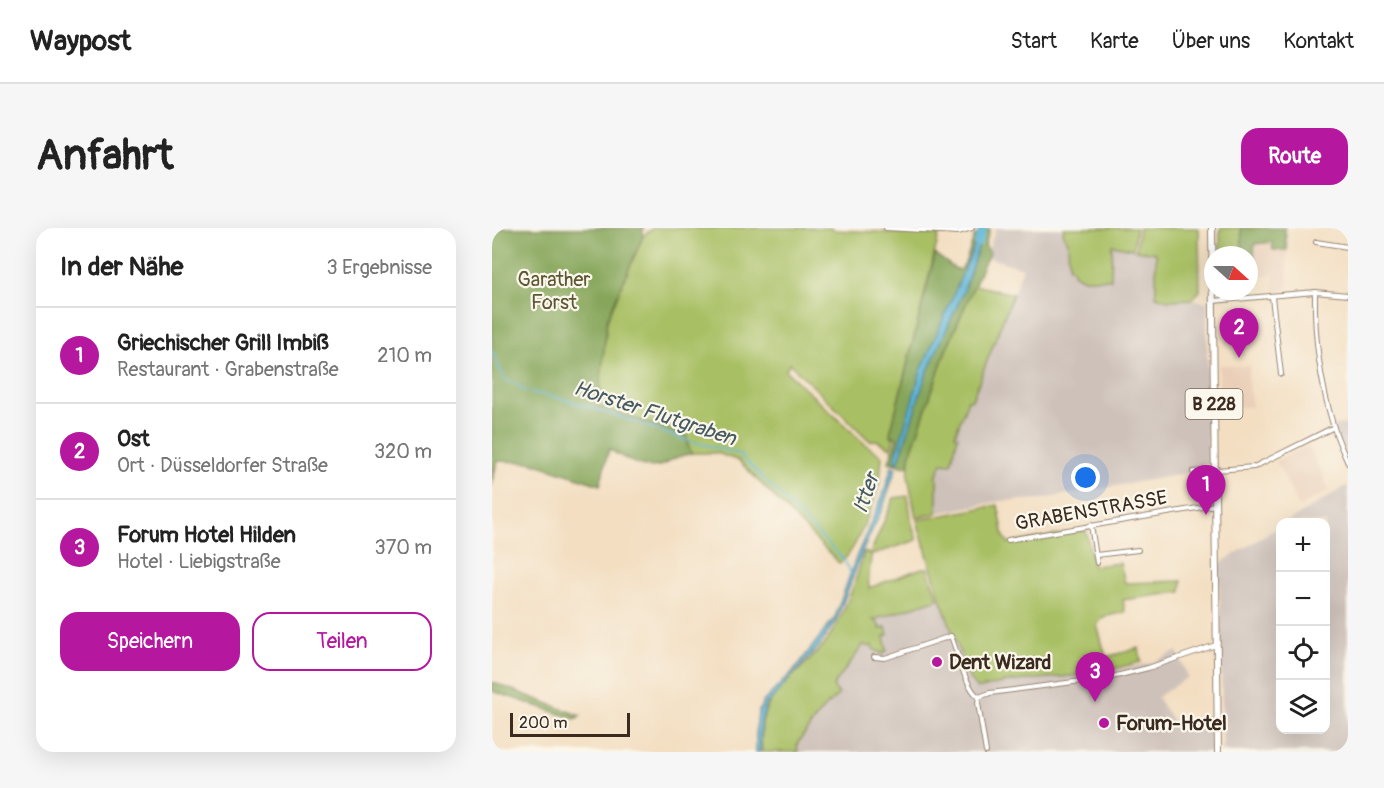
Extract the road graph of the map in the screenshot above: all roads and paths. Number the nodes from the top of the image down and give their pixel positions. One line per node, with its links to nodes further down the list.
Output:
1 (886, 228): 2 (street)
2 (972, 228)
3 (1212, 228): 9 (main road, B 228)
4 (1316, 242): 5 (street)
5 (1348, 247)
6 (1315, 292): 7 (street); 8 (street); 11 (street)
7 (1348, 295)
8 (1272, 297): 9 (street); 10 (street)
9 (1212, 301): 13 (main road, B 228)
10 (1281, 374)
11 (1334, 427): 12 (street); 13 (street)
12 (1348, 463)
13 (1214, 469): 14 (street); 15 (main road, B 228)
14 (1193, 472)
15 (1215, 505): 16 (street, GRABENSTRASSE); 21 (main road, B 228)
16 (1091, 525): 17 (street, GRABENSTRASSE); 19 (street)
17 (1008, 540)
18 (1138, 550): 19 (street)
19 (1096, 555): 20 (street)
20 (1097, 563)
21 (1216, 645): 23 (street); 25 (main road, B 228)
22 (874, 657): 23 (street)
23 (979, 697): 24 (street)
24 (986, 752)
25 (1218, 752)

